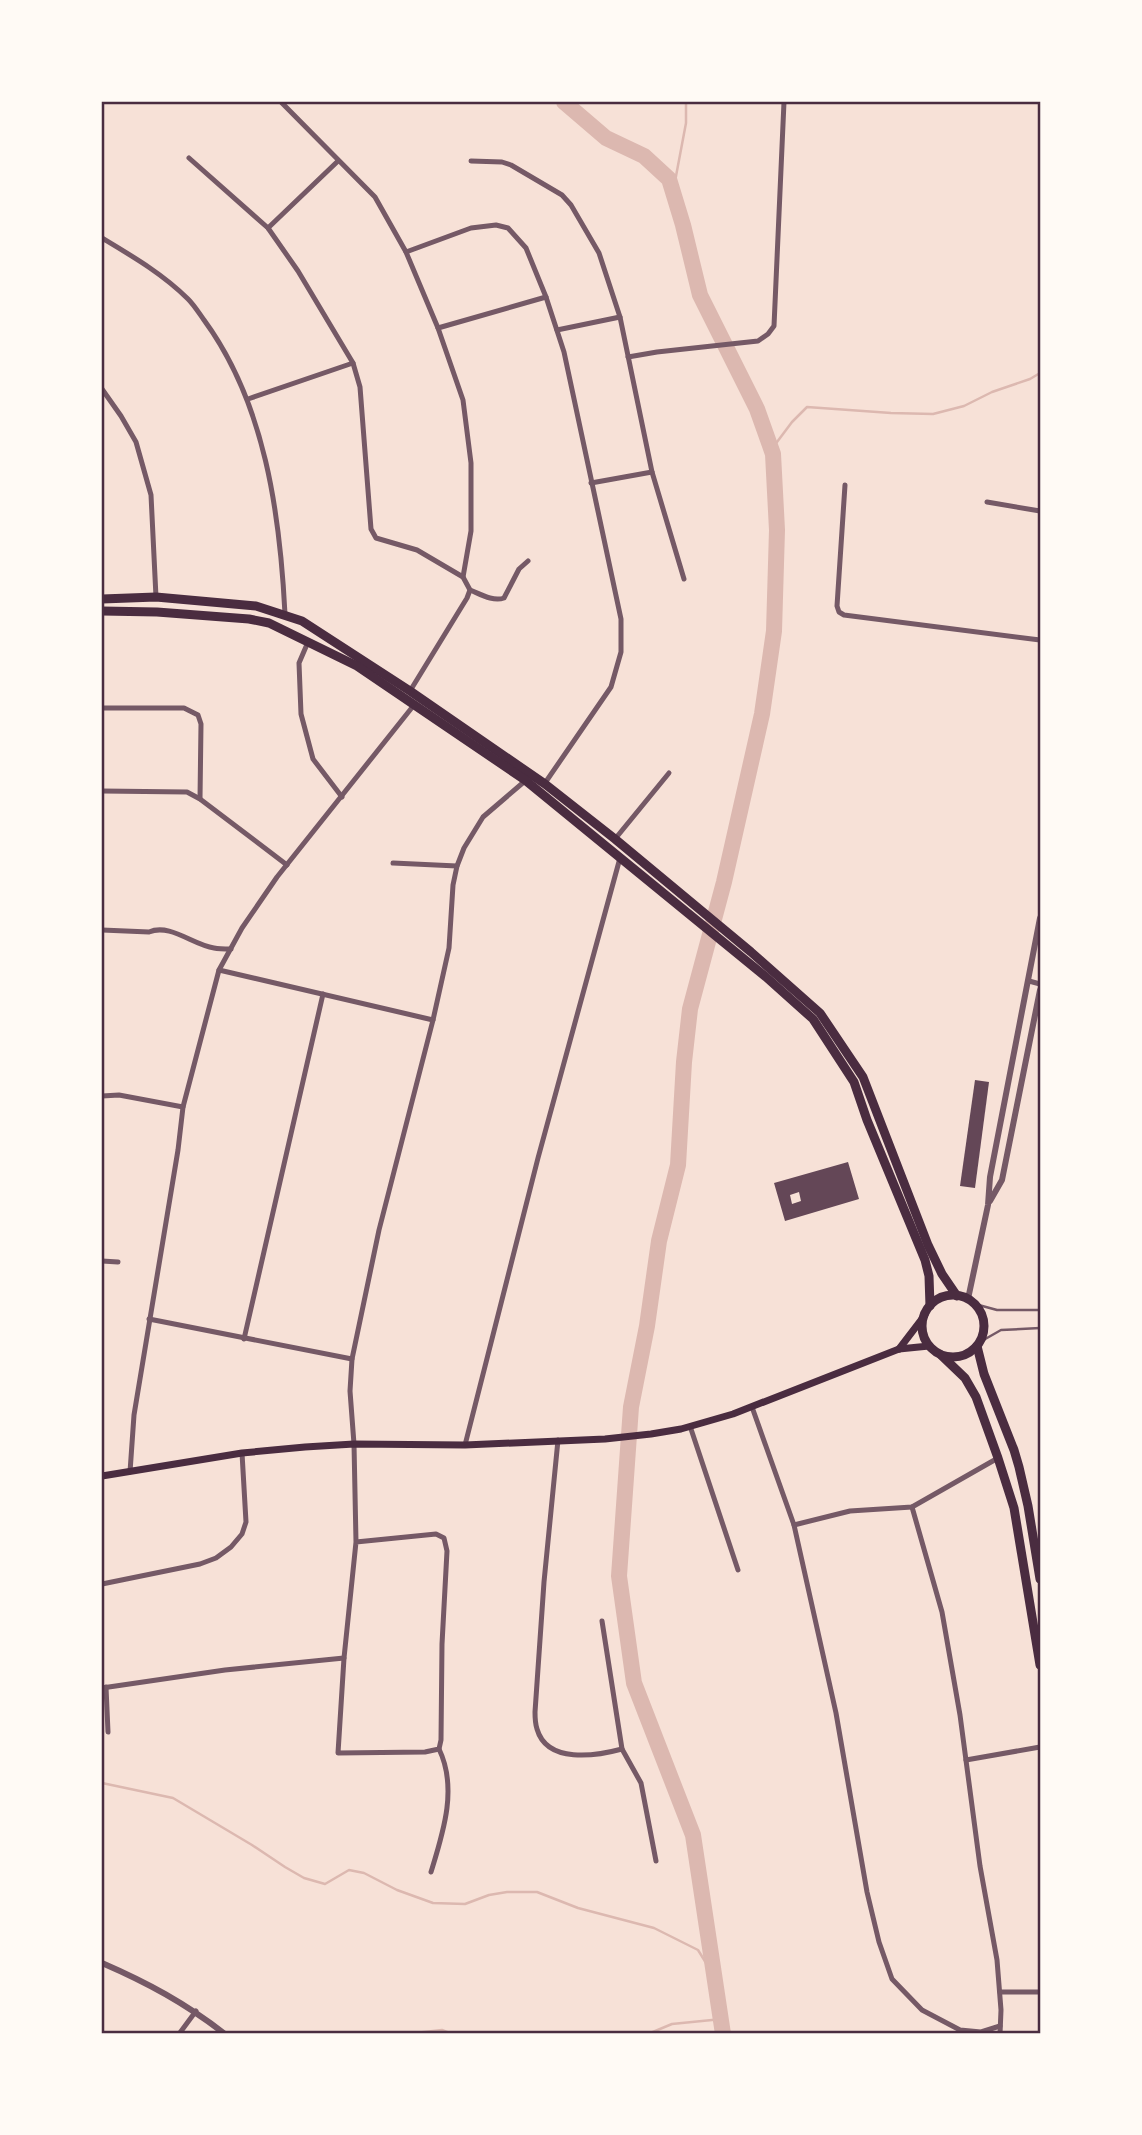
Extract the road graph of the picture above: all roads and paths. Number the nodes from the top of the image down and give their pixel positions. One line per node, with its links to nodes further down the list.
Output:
1 (281, 102): 4 (street)
2 (784, 102): 13 (street)
3 (189, 158): 6 (street)
4 (338, 161): 6 (street); 8 (street)
5 (471, 161): 10 (street)
6 (268, 228): 14 (street)
7 (102, 238): 16 (street)
8 (406, 252): 9 (street); 11 (street)
9 (546, 297): 11 (street); 12 (street)
10 (620, 317): 12 (street); 13 (street)
11 (439, 328): 23 (street)
12 (557, 330): 18 (street)
13 (628, 357): 17 (street)
14 (353, 363): 16 (street); 23 (street)
15 (102, 390): 26 (street)
16 (248, 399): 29 (street)
17 (652, 472): 18 (street); 24 (street)
18 (591, 484): 37 (street)
19 (845, 485): 30 (street)
20 (988, 502): 21 (street)
21 (1041, 511)
22 (528, 562): 25 (street)
23 (463, 577): 25 (street)
24 (684, 579)
25 (470, 590): 32 (street)
26 (156, 597): 27 (highway); 29 (highway)
27 (102, 599)
28 (102, 611): 31 (highway)
29 (285, 614): 32 (highway)
30 (1041, 640)
31 (309, 641): 33 (highway); 39 (street)
32 (410, 691): 37 (highway)
33 (414, 705): 36 (highway); 39 (street)
34 (102, 708): 40 (street)
35 (670, 773): 41 (street)
36 (525, 780): 37 (highway); 45 (street)
37 (542, 788): 41 (highway); 42 (highway)
38 (102, 792): 40 (street)
39 (342, 797): 44 (street)
40 (200, 799): 44 (street)
41 (615, 839): 60 (highway)
42 (620, 858): 63 (highway); 76 (street)
43 (393, 863): 45 (street)
44 (287, 865): 48 (street)
45 (457, 866): 54 (street)
46 (1041, 918): 50 (street)
47 (102, 930): 48 (street)
48 (231, 949): 49 (street)
49 (219, 970): 53 (street); 56 (street)
50 (1029, 981): 51 (street); 57 (street)
51 (1041, 984)
52 (1041, 990): 57 (street)
53 (324, 994): 54 (street); 66 (street)
54 (433, 1020): 71 (street)
55 (102, 1096): 56 (street)
56 (183, 1107): 64 (street)
57 (988, 1205): 61 (street)
58 (102, 1261): 59 (street)
59 (118, 1262)
60 (957, 1296): 61 (highway); 63 (highway)
61 (971, 1302): 62 (lane); 67 (highway)
62 (1041, 1310)
63 (927, 1311): 68 (highway); 69 (main road)
64 (149, 1319): 66 (street); 79 (street)
65 (1041, 1328): 67 (lane)
66 (244, 1339): 71 (street)
67 (978, 1344): 70 (highway); 85 (highway)
68 (929, 1346): 69 (main road); 70 (highway)
69 (899, 1349): 72 (main road)
70 (941, 1354): 78 (highway)
71 (352, 1359): 75 (street)
72 (752, 1407): 73 (main road); 82 (street)
73 (690, 1426): 74 (main road); 84 (street)
74 (558, 1440): 76 (main road); 94 (street)
75 (354, 1444): 76 (main road); 77 (main road); 83 (street)
76 (465, 1445)
77 (242, 1453): 79 (main road); 86 (street)
78 (998, 1458): 81 (street); 89 (highway)
79 (130, 1472): 80 (main road)
80 (102, 1476)
81 (912, 1507): 82 (street); 95 (street)
82 (794, 1525): 102 (street)
83 (356, 1542): 88 (street); 93 (street)
84 (738, 1570)
85 (1041, 1579)
86 (102, 1584)
87 (602, 1621): 94 (street)
88 (344, 1658): 90 (street); 93 (street)
89 (1041, 1665)
90 (104, 1687): 91 (street)
91 (108, 1732)
92 (1041, 1747): 95 (street)
93 (439, 1749): 97 (street)
94 (622, 1749): 96 (street)
95 (966, 1760): 99 (street)
96 (656, 1861)
97 (431, 1872)
98 (102, 1963): 101 (street)
99 (1000, 1992): 100 (street); 102 (street)
100 (1041, 1992)
101 (196, 2011): 103 (street); 104 (street)
102 (1000, 2030)
103 (178, 2034)
104 (225, 2034)

